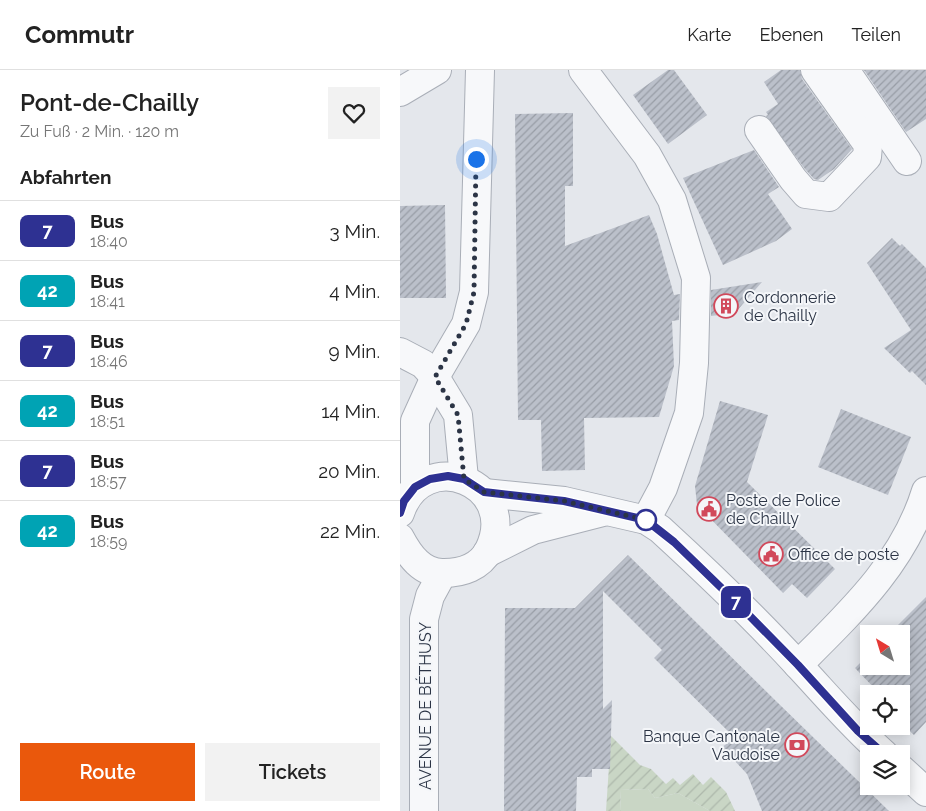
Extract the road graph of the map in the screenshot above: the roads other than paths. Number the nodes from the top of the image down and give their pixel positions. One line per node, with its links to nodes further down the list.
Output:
1 (437, 70): 6 (street)
2 (480, 70): 10 (street)
3 (583, 70): 16 (street)
4 (815, 70): 7 (street)
5 (845, 70): 8 (street)
6 (400, 92)
7 (759, 130)
8 (907, 161)
9 (400, 352): 10 (street)
10 (435, 377): 11 (street); 12 (street)
11 (474, 486): 12 (street); 14 (street); 18 (street)
12 (415, 487): 15 (street)
13 (926, 491): 20 (street)
14 (605, 512): 16 (street); 18 (street)
15 (400, 513)
16 (646, 520): 20 (street)
17 (400, 538): 19 (street)
18 (487, 553): 19 (street)
19 (442, 574): 24 (street, AVENUE DE BÉTHUSY)
20 (798, 665): 21 (street)
21 (874, 745)
22 (910, 777): 23 (street)
23 (926, 792)
24 (424, 811)

